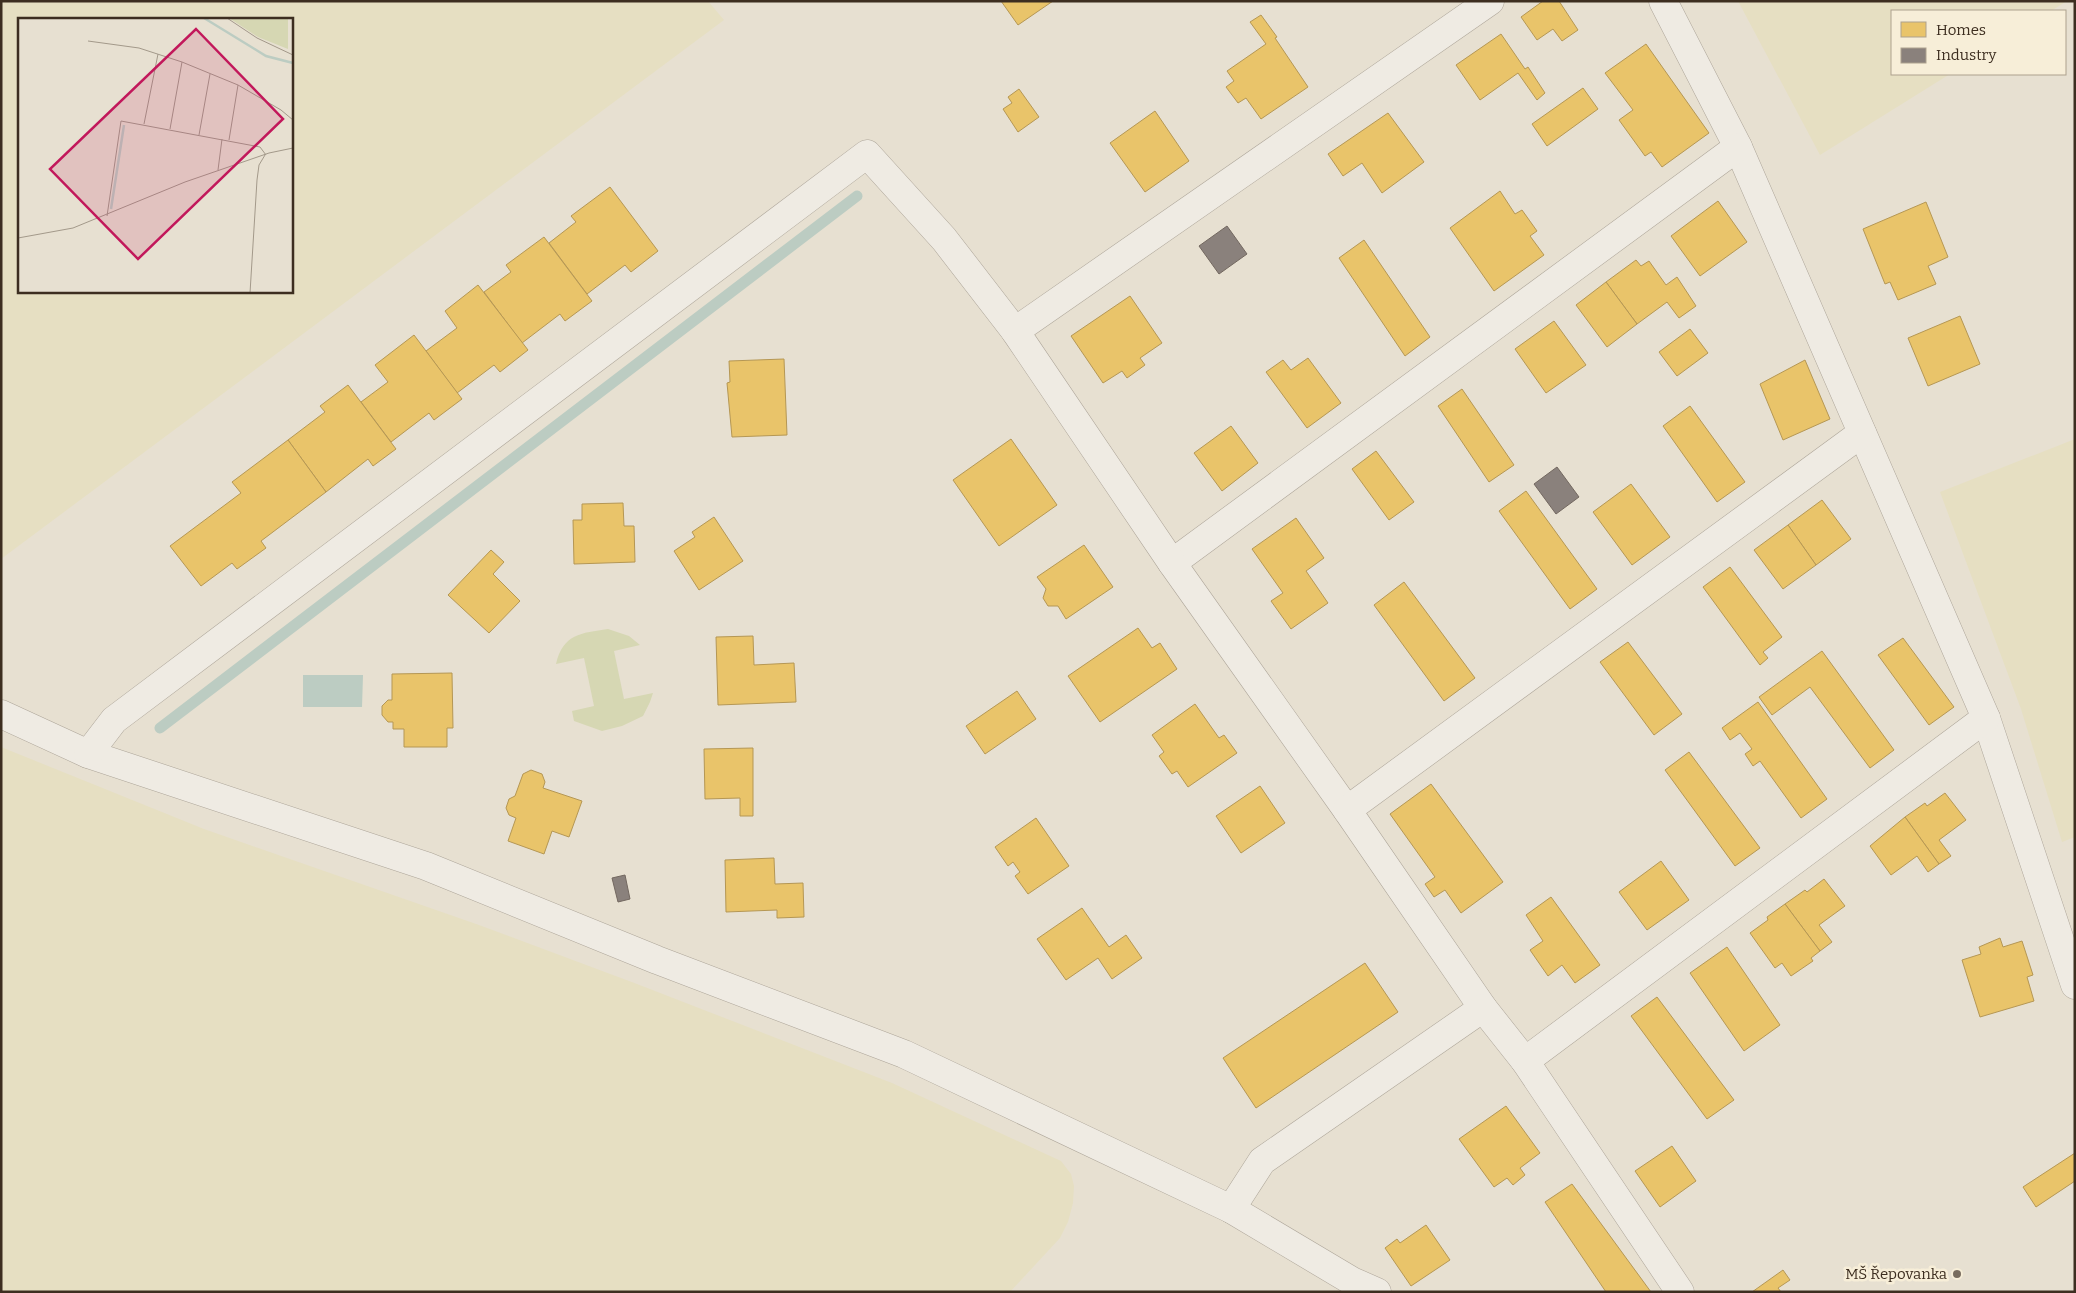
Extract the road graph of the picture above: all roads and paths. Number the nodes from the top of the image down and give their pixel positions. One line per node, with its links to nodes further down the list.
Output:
1 (1490, 1): 4 (street)
2 (1663, 1): 3 (street)
3 (1738, 147): 5 (street); 6 (street)
4 (1015, 332): 6 (street); 9 (street)
5 (1862, 433): 8 (street); 10 (street)
6 (1172, 563): 10 (street)
7 (1, 714): 9 (street)
8 (1986, 718): 11 (street); 13 (street)
9 (88, 754): 14 (street)
10 (1347, 810): 12 (street)
11 (2075, 985)
12 (1483, 1008): 13 (street); 14 (street)
13 (1525, 1061): 16 (street)
14 (1231, 1209): 15 (street)
15 (1377, 1292)
16 (1680, 1292)

